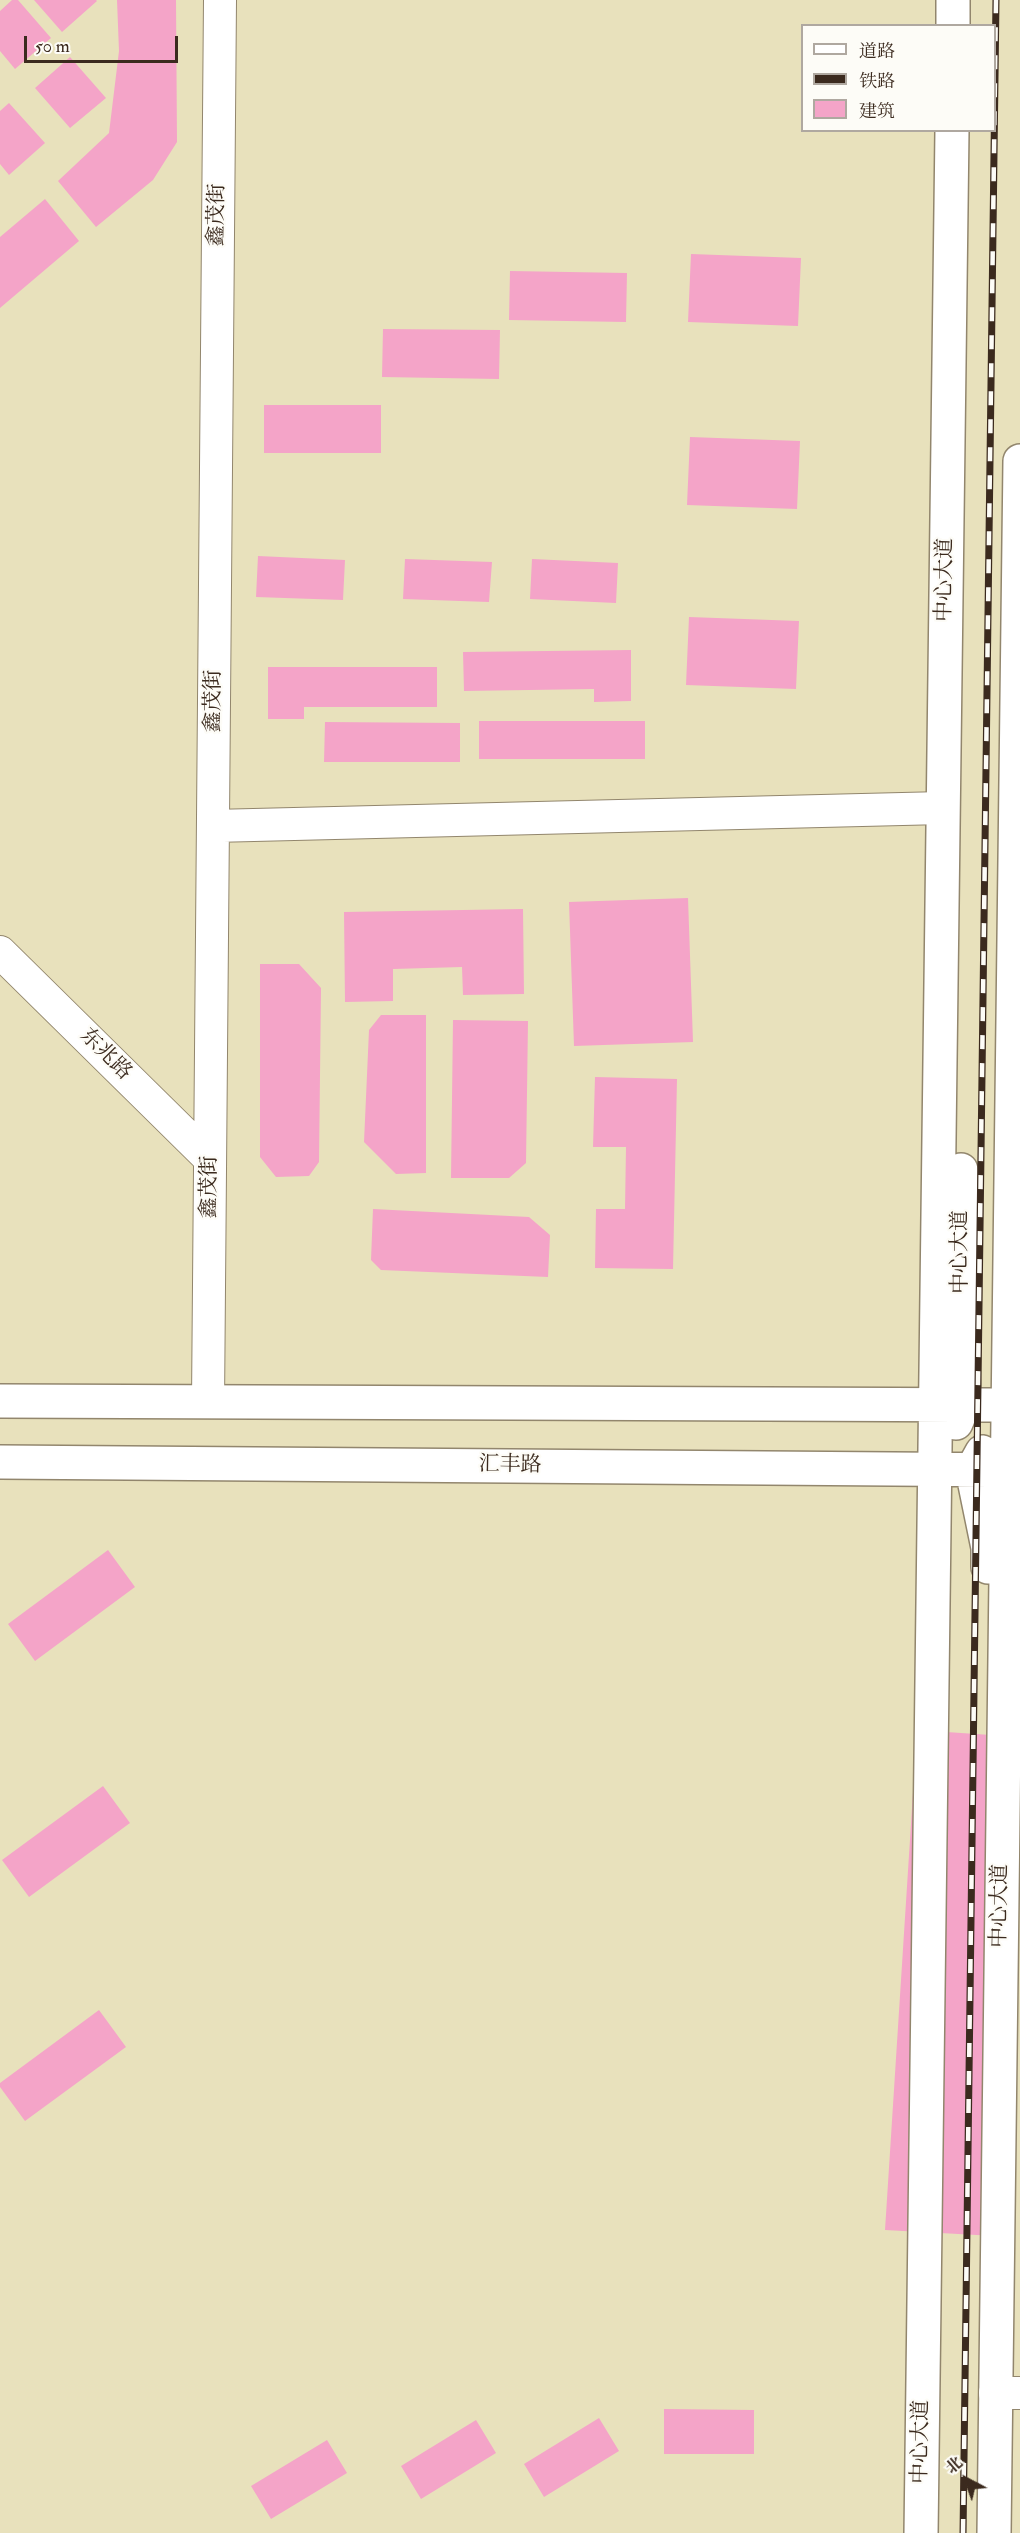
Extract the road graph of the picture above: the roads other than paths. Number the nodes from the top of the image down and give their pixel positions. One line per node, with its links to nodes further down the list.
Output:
1 (220, 0): 7 (street, 鑫茂街)
2 (953, 0): 3 (main road)
3 (953, 24)
4 (952, 132): 6 (main road, 中心大道)
5 (1020, 461): 11 (main road, 中心大道)
6 (943, 808): 7 (street); 9 (main road, 中心大道)
7 (213, 826): 10 (street, 鑫茂街)
8 (0, 951): 10 (street, 东兆路)
9 (940, 1029): 12 (main road, 中心大道); 15 (main road, 中心大道)
10 (210, 1159): 14 (street, 鑫茂街)
11 (1008, 1312): 12 (main road); 16 (main road, 中心大道)
12 (961, 1318): 15 (main road, 中心大道)
13 (0, 1401): 14 (main road)
14 (208, 1402): 15 (main road)
15 (950, 1405): 16 (main road); 20 (main road, 中心大道)
16 (1014, 1405): 18 (main road, 中心大道); 19 (main road, 中心大道)
17 (0, 1462): 20 (main road, 汇丰路)
18 (972, 1470): 19 (main road, 汇丰路); 20 (main road, 汇丰路); 21 (main road, 中心大道)
19 (1013, 1470): 21 (main road, 中心大道); 22 (main road, 中心大道)
20 (934, 1471): 24 (main road, 中心大道)
21 (988, 1548): 22 (main road, 中心大道)
22 (996, 2341): 23 (main road, 中心大道)
23 (1008, 2393): 25 (main road, 中心大道)
24 (921, 2533)
25 (994, 2533)

